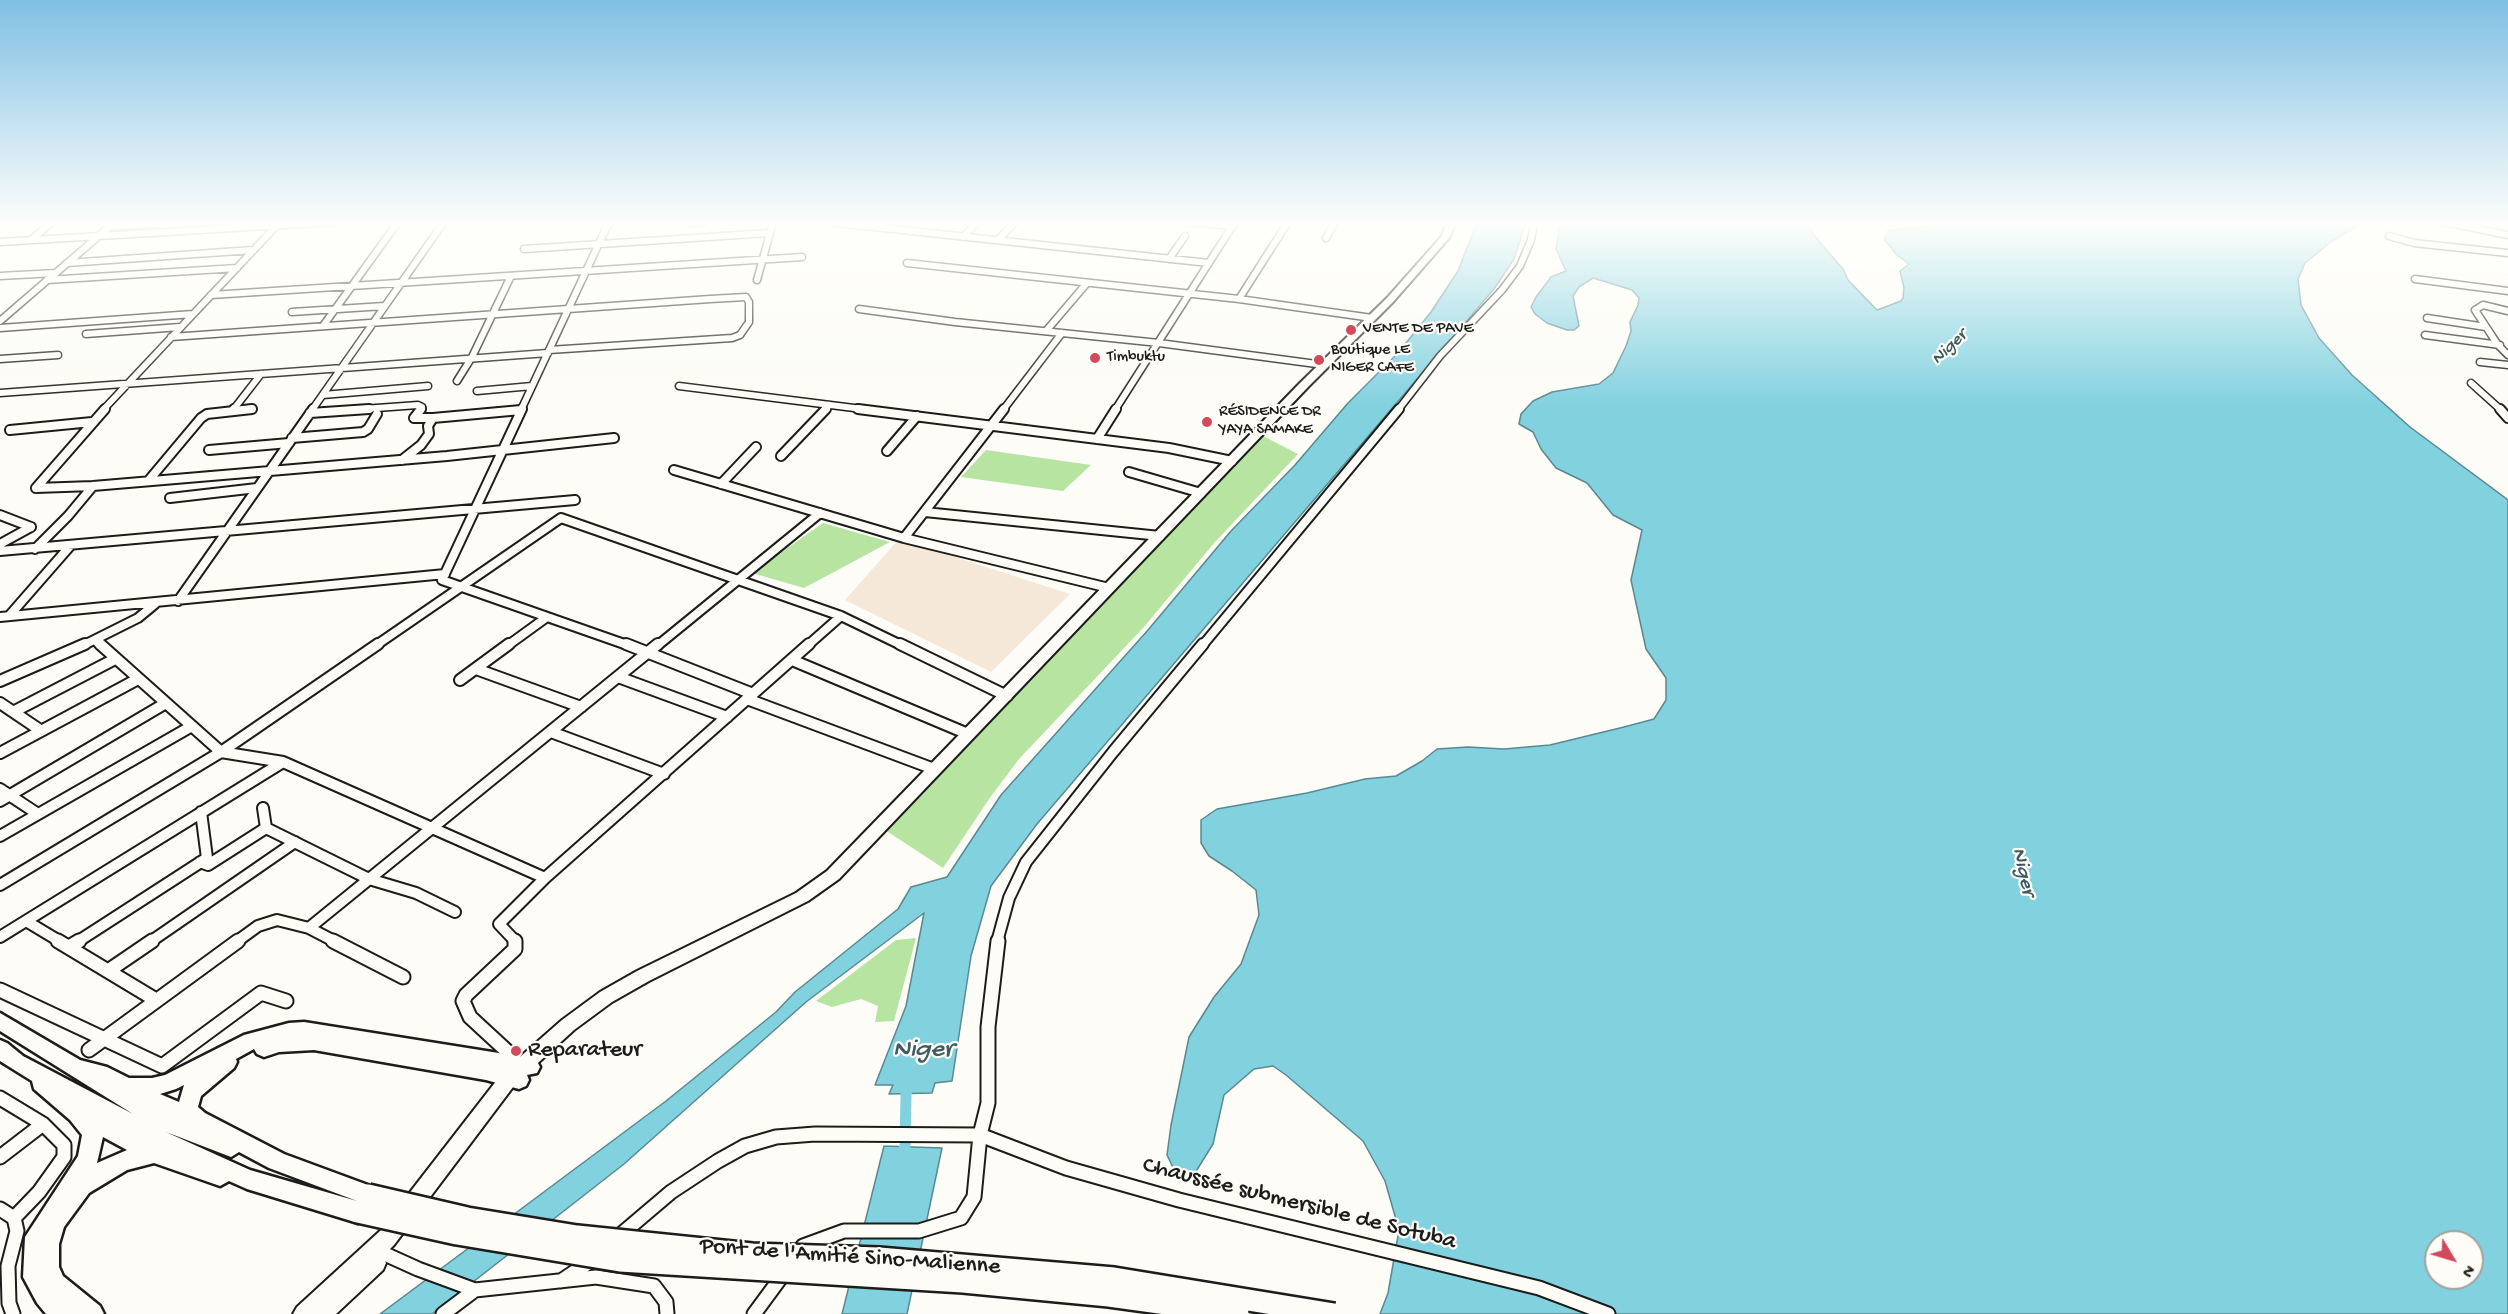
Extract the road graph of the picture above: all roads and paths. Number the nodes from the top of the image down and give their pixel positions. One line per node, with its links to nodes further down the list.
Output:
1 (43, 283): 24 (street)
2 (222, 283): 18 (street)
3 (354, 283): 15 (street)
4 (410, 283): 14 (street)
5 (508, 283): 29 (street)
6 (580, 283): 21 (street)
7 (1087, 283): 39 (street)
8 (1090, 283): 17 (street)
9 (1197, 283): 17 (street)
10 (1249, 283): 19 (street)
11 (1404, 283): 30 (main road)
12 (1507, 283): 177 (street)
13 (2448, 283): 16 (street)
14 (401, 284): 15 (street); 20 (street)
15 (351, 288): 18 (street); 23 (street)
16 (2508, 291)
17 (1190, 294): 19 (street); 43 (street)
18 (211, 295): 28 (street)
19 (1239, 299): 30 (street)
20 (384, 306): 23 (street); 34 (street)
21 (568, 309): 29 (street); 46 (street); 46 (street)
22 (859, 309): 39 (street)
23 (335, 310): 27 (street); 35 (street)
24 (11, 311): 26 (street); 32 (street)
25 (2508, 311): 37 (street)
26 (0, 312)
27 (292, 312)
28 (193, 314): 33 (street); 36 (street)
29 (493, 315): 34 (street); 49 (street)
30 (1372, 318): 52 (main road)
31 (2427, 318): 37 (street)
32 (0, 321)
33 (98, 321): 36 (street); 38 (street)
34 (373, 323): 35 (street); 54 (street)
35 (323, 326): 42 (street)
36 (180, 327): 42 (street)
37 (2486, 327): 44 (street)
38 (0, 328)
39 (1046, 331): 40 (street)
40 (1062, 333): 43 (street); 77 (street)
41 (2425, 335): 44 (street)
42 (171, 337): 57 (street)
43 (1159, 343): 52 (street); 80 (street)
44 (2498, 345): 45 (street); 48 (street)
45 (2508, 347)
46 (548, 351): 49 (street); 60 (street)
47 (58, 355): 50 (street)
48 (2508, 355)
49 (472, 357): 54 (street); 56 (street)
50 (0, 359)
51 (2480, 362): 53 (street)
52 (1324, 364): 88 (main road)
53 (2508, 365)
54 (342, 368): 55 (street); 64 (street)
55 (261, 374): 57 (street); 70 (street)
56 (457, 381)
57 (127, 383): 63 (street); 76 (street)
58 (2471, 383): 65 (street)
59 (428, 386): 64 (street)
60 (532, 386): 62 (street); 69 (street)
61 (679, 386): 66 (street)
62 (477, 391)
63 (0, 393)
64 (323, 395): 71 (street)
65 (2496, 404): 67 (street); 75 (street)
66 (829, 405): 73 (street); 86 (street)
67 (2508, 405)
68 (252, 409): 70 (street)
69 (521, 410): 74 (street); 84 (street)
70 (232, 411): 92 (street)
71 (310, 413): 74 (street); 81 (street)
72 (377, 414): 81 (street)
73 (917, 416): 77 (street); 85 (street)
74 (433, 418): 87 (street)
75 (2508, 418)
76 (92, 422): 78 (street); 94 (street)
77 (992, 426): 80 (street); 100 (street)
78 (10, 430)
79 (614, 438): 84 (street)
80 (1097, 439): 88 (street)
81 (291, 441): 83 (street); 89 (street)
82 (756, 447): 93 (street)
83 (209, 450)
84 (502, 451): 87 (street); 99 (street)
85 (887, 452)
86 (781, 456)
87 (402, 460): 89 (street)
88 (1232, 461): 96 (main road)
89 (270, 470): 92 (street); 95 (street)
90 (674, 470): 93 (street)
91 (1129, 472): 96 (street)
92 (149, 480): 94 (street)
93 (721, 484): 101 (street)
94 (93, 486): 108 (street)
95 (257, 488): 97 (street); 103 (street)
96 (1201, 493): 104 (main road)
97 (170, 498)
98 (575, 500): 99 (street)
99 (475, 509): 103 (street); 110 (street)
100 (925, 512): 104 (street); 105 (street)
101 (820, 513): 105 (street); 111 (street)
102 (0, 515): 106 (street)
103 (228, 532): 107 (street); 114 (street)
104 (1160, 536): 113 (main road)
105 (904, 538): 113 (street)
106 (0, 544)
107 (71, 545): 108 (street); 117 (street)
108 (35, 549): 109 (street)
109 (0, 551)
110 (445, 574): 112 (street); 114 (street)
111 (737, 580): 112 (street); 116 (street); 120 (street)
112 (460, 587): 118 (street); 139 (street)
113 (1109, 588): 128 (main road)
114 (178, 602): 115 (street)
115 (155, 604): 117 (street); 119 (street)
116 (841, 616): 122 (street); 128 (street)
117 (5, 617)
118 (547, 617): 120 (street); 123 (street)
119 (94, 640): 121 (street); 127 (street)
120 (648, 652): 124 (street); 129 (street)
121 (115, 659): 125 (street); 133 (street)
122 (792, 660): 129 (street); 138 (street)
123 (476, 669): 126 (street); 132 (street)
124 (618, 677): 132 (street); 134 (street)
125 (138, 679): 130 (street); 136 (street)
126 (460, 680)
127 (0, 681)
128 (1007, 696): 138 (main road)
129 (750, 697): 134 (street); 142 (street)
130 (166, 703): 135 (street); 144 (street)
131 (0, 704): 133 (street)
132 (582, 707): 137 (street)
133 (13, 712): 136 (street)
134 (727, 717): 143 (street)
135 (192, 726): 139 (street); 147 (street)
136 (40, 730): 140 (street)
137 (551, 732): 143 (street); 149 (street)
138 (968, 735): 142 (main road)
139 (221, 752): 141 (street); 155 (street)
140 (0, 753)
141 (283, 762): 146 (street); 149 (street)
142 (934, 769): 171 (main road)
143 (664, 774): 153 (street)
144 (3, 795): 147 (street)
145 (263, 808): 148 (street)
146 (201, 812): 152 (street); 157 (street)
147 (38, 814): 150 (street)
148 (266, 828): 151 (street); 152 (street)
149 (432, 828): 153 (street); 154 (street)
150 (0, 836)
151 (295, 842): 154 (street); 161 (street)
152 (200, 862): 160 (street)
153 (545, 878): 171 (street)
154 (369, 879): 156 (street); 158 (street)
155 (0, 885)
156 (455, 912)
157 (26, 921): 159 (street); 160 (street)
158 (309, 928): 162 (street); 164 (street)
159 (0, 937)
160 (69, 947): 161 (street)
161 (108, 971): 164 (street)
162 (403, 977)
163 (0, 990): 167 (street)
164 (156, 1000): 167 (street)
165 (286, 1001): 167 (street)
166 (0, 1021): 170 (main road)
167 (104, 1039): 168 (street)
168 (89, 1050)
169 (8, 1055): 174 (main road); 181 (main road)
170 (75, 1068): 172 (main road); 180 (main road)
171 (519, 1071): 172 (main road); 175 (main road); 185 (main road)
172 (130, 1087): 175 (main road)
173 (0, 1098): 176 (street)
174 (77, 1113): 178 (main road); 189 (main road)
175 (198, 1120): 180 (main road)
176 (43, 1124): 179 (street); 184 (street)
177 (980, 1135): 186 (street, Chaussée submersible de Sotuba); 195 (street); 198 (street, Chaussée submersible de Sotuba)
178 (154, 1153): 181 (main road); 190 (main road)
179 (0, 1157)
180 (277, 1161): 182 (main road)
181 (247, 1179): 182 (main road)
182 (363, 1204): 196 (main road, Pont de l'Amitié Sino-Malienne, bridge); 197 (main road, Pont de l'Amitié Sino-Malienne, bridge)
183 (0, 1209): 184 (street)
184 (14, 1218): 188 (street)
185 (381, 1252): 187 (street); 191 (main road); 192 (main road)
186 (561, 1281): 187 (street); 194 (street)
187 (471, 1289): 193 (street)
188 (13, 1314)
189 (61, 1314)
190 (92, 1314)
191 (304, 1314)
192 (320, 1314)
193 (443, 1314)
194 (667, 1314)
195 (754, 1314)
196 (1238, 1314)
197 (1334, 1314)
198 (1608, 1314)

